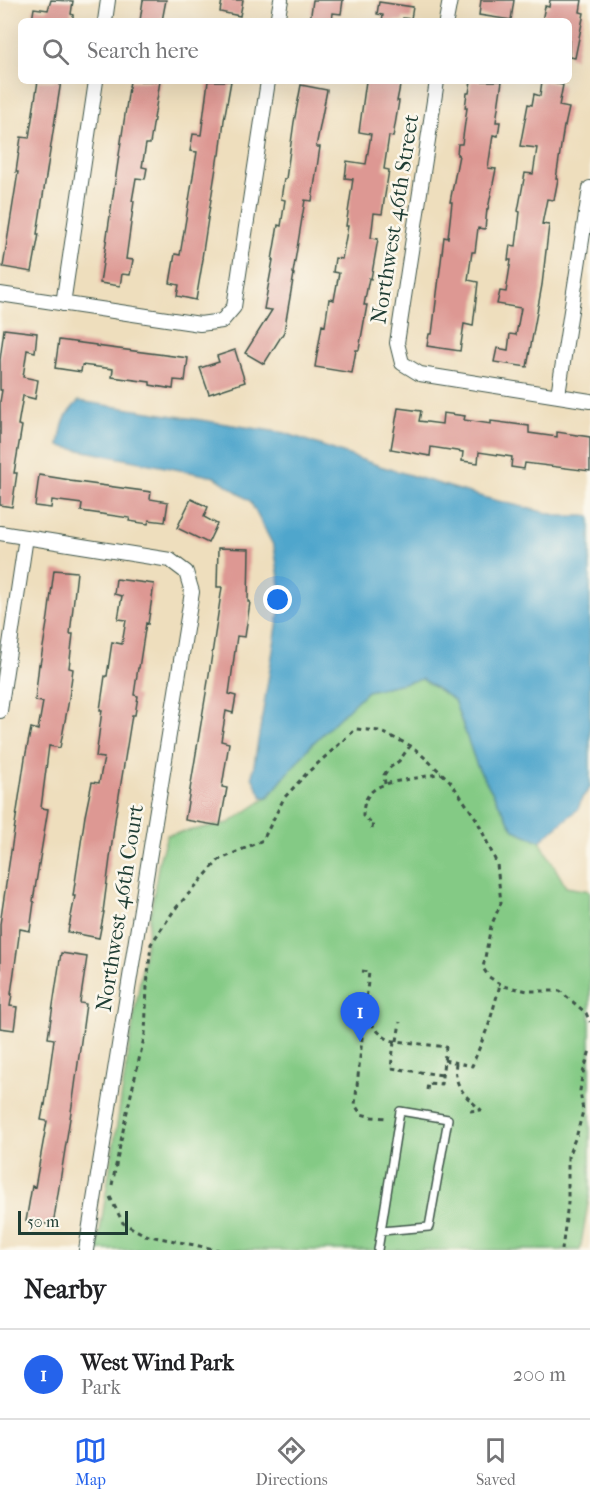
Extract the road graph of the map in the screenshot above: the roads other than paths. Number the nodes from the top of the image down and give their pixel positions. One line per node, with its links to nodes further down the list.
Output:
1 (108, 0): 4 (street)
2 (281, 0): 5 (street)
3 (450, 0): 6 (street)
4 (105, 18)
5 (278, 18)
6 (447, 18)
7 (96, 84): 13 (street)
8 (268, 84): 13 (street)
9 (437, 84): 14 (street, Northwest 46th Street)
10 (590, 188): 11 (street)
11 (584, 262): 14 (street)
12 (0, 294): 13 (street)
13 (63, 304)
14 (558, 395): 15 (street)
15 (590, 401)
16 (0, 533): 17 (street)
17 (26, 537): 18 (street); 20 (street, Northwest 46th Court)
18 (0, 711)
19 (381, 1231): 19 (lane); 21 (lane)
20 (86, 1250)
21 (378, 1250)

